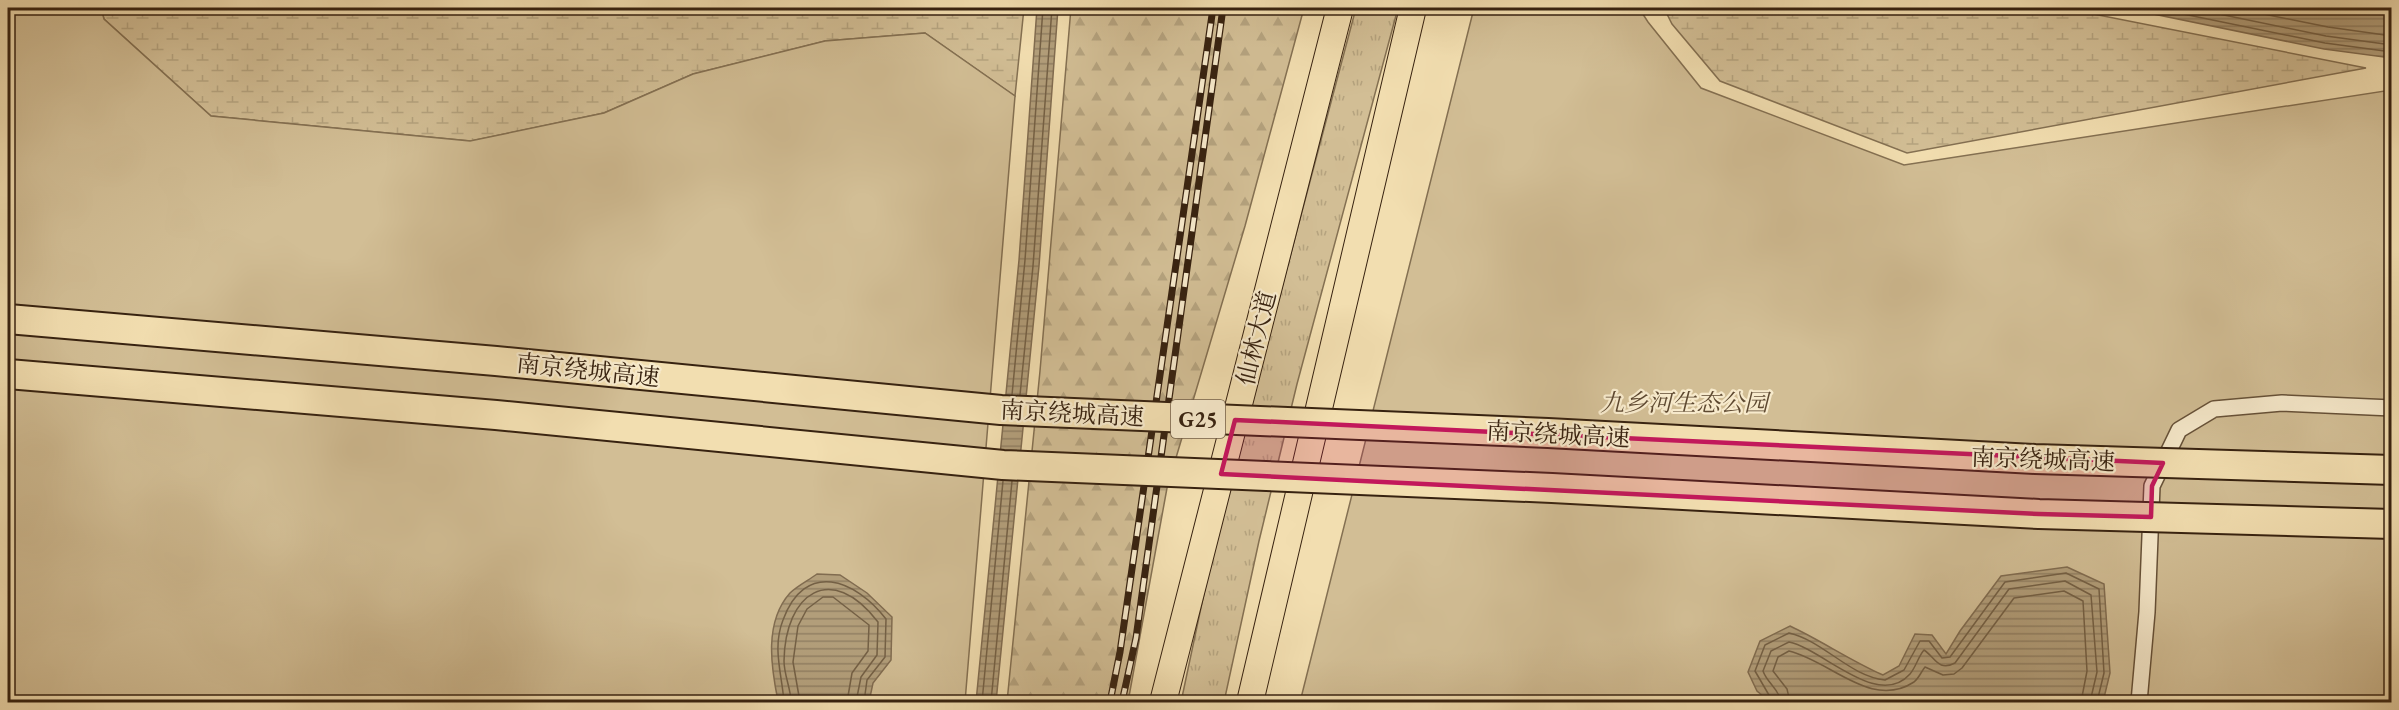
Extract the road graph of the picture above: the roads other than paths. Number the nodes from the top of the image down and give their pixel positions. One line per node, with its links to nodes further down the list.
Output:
1 (1340, 8): 8 (main road, 仙林大道)
2 (1413, 8): 9 (main road)
3 (8, 319): 6 (highway, 南京绕城高速 / G25, bridge)
4 (8, 374): 7 (highway, G25, bridge)
5 (2391, 408): 10 (street)
6 (2391, 470)
7 (2391, 524)
8 (1163, 702)
9 (1250, 702)
10 (2139, 702)

